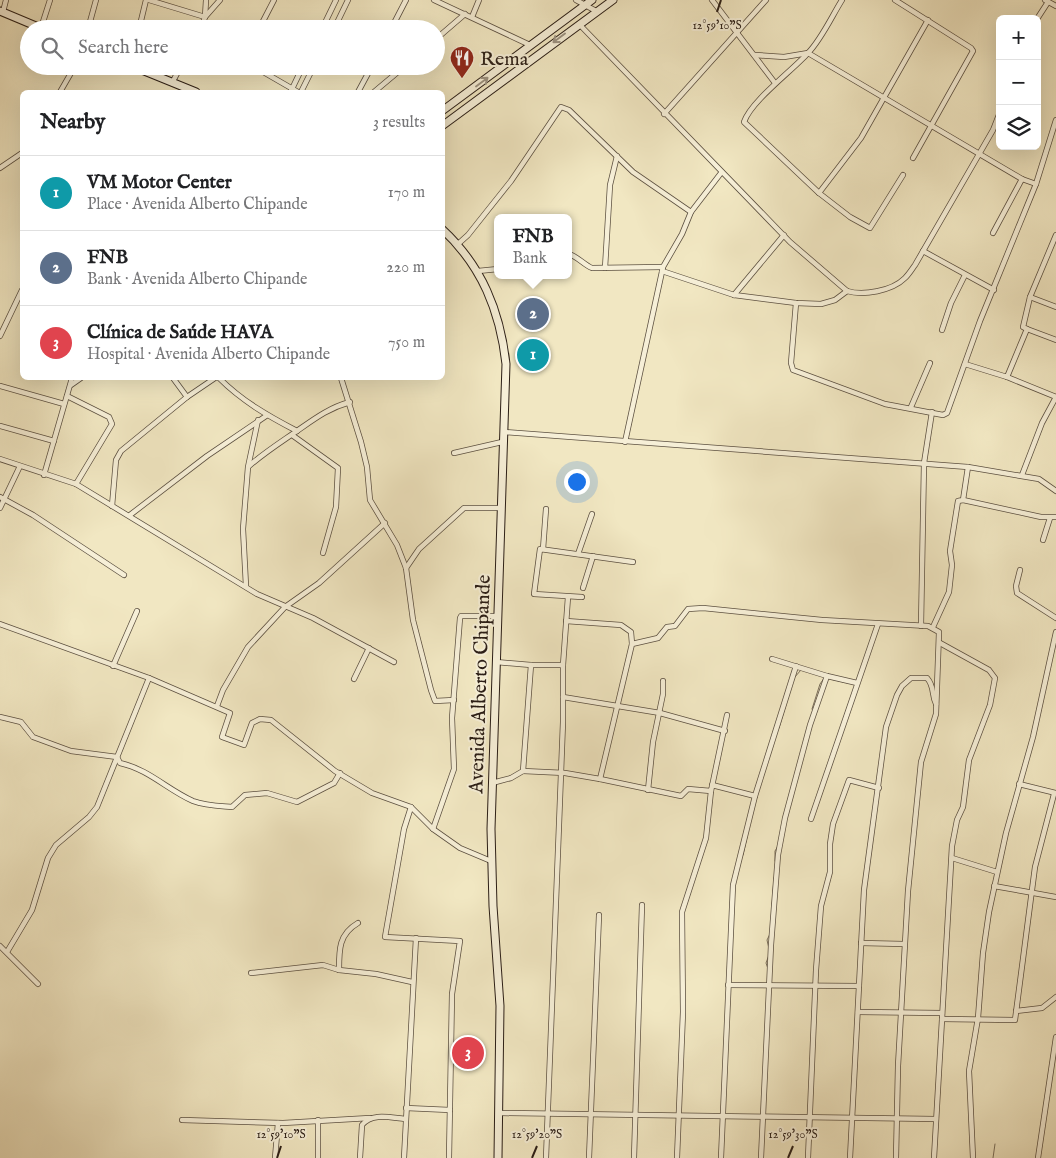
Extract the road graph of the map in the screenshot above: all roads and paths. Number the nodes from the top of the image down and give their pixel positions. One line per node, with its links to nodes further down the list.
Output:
1 (6, 0): 24 (street)
2 (50, 0): 31 (street)
3 (96, 0): 32 (street)
4 (148, 0): 28 (street); 33 (street)
5 (206, 0): 28 (street)
6 (220, 0): 28 (street)
7 (274, 0): 35 (street)
8 (336, 0): 36 (street)
9 (348, 0): 37 (street)
10 (406, 0): 38 (street)
11 (434, 0): 26 (street)
12 (479, 0): 29 (street)
13 (576, 0): 21 (street)
14 (712, 0): 42 (street)
15 (766, 0): 42 (street)
16 (842, 0): 44 (street)
17 (895, 0): 22 (street)
18 (906, 0): 22 (street)
19 (607, 1): 25 (main road)
20 (1046, 1): 23 (street); 27 (street)
21 (588, 2): 25 (street); 43 (main road)
22 (903, 5): 39 (street)
23 (1056, 6)
24 (2, 11): 30 (main road)
25 (596, 11): 40 (main road)
26 (465, 14): 29 (street); 41 (street)
27 (1039, 15)
28 (205, 17): 34 (street)
29 (472, 17): 43 (street)
30 (23, 20)
31 (44, 20)
32 (90, 20)
33 (142, 20)
34 (204, 20)
35 (264, 20)
36 (326, 20)
37 (338, 20)
38 (396, 20)
39 (928, 20): 63 (street); 69 (street)
40 (579, 24): 65 (street); 68 (main road, one-way to 68)
41 (445, 31)
42 (738, 32): 45 (street); 65 (street)
43 (530, 45): 64 (main road, one-way to 43)
44 (808, 53): 45 (street); 55 (street); 63 (street)
45 (755, 55): 55 (street)
46 (70, 75): 56 (street)
47 (153, 75): 54 (main road)
48 (176, 75): 54 (street)
49 (267, 75): 58 (street)
50 (299, 75): 59 (street)
51 (309, 75): 60 (street)
52 (367, 75): 61 (street)
53 (394, 75): 62 (street)
54 (172, 83): 57 (main road)
55 (776, 83): 79 (street)
56 (61, 90)
57 (191, 90)
58 (289, 90)
59 (292, 90)
60 (300, 90)
61 (359, 90)
62 (376, 90)
63 (884, 99): 69 (street); 79 (street)
64 (445, 109)
65 (664, 114): 75 (street)
66 (996, 120): 70 (street)
67 (1056, 120): 78 (street)
68 (445, 124)
69 (931, 125): 70 (street); 73 (street)
70 (980, 152): 77 (street); 86 (street)
71 (20, 154): 74 (street)
72 (617, 156): 80 (street); 85 (street); 88 (street)
73 (913, 158)
74 (0, 168)
75 (721, 173): 80 (street); 83 (street)
76 (903, 175): 79 (street)
77 (1022, 179): 78 (street); 82 (street)
78 (1036, 184): 93 (street)
79 (819, 193)
80 (691, 212): 90 (street)
81 (445, 232): 85 (main road, Avenida Alberto Chipande)
82 (994, 233)
83 (784, 235): 94 (street); 96 (street)
84 (1056, 235): 97 (street)
85 (458, 244): 91 (main road, Avenida Alberto Chipande)
86 (923, 251): 92 (street); 94 (street)
87 (572, 254): 88 (street)
88 (605, 268): 90 (street)
89 (494, 269): 91 (street)
90 (663, 269): 96 (street); 131 (street)
91 (478, 271): 127 (main road, Avenida Alberto Chipande)
92 (965, 275): 93 (street); 101 (street)
93 (994, 290): 105 (street)
94 (847, 291): 98 (street)
95 (20, 294): 102 (street)
96 (734, 295): 98 (street)
97 (1030, 297): 99 (street); 100 (street)
98 (796, 303): 120 (street)
99 (1056, 307)
100 (1027, 329): 103 (street); 106 (street)
101 (942, 330)
102 (0, 336)
103 (1056, 340)
104 (930, 363): 120 (street)
105 (965, 364): 106 (street); 122 (street)
106 (1007, 377): 117 (street)
107 (72, 380): 113 (street)
108 (78, 380): 113 (street)
109 (174, 380): 116 (street)
110 (212, 380): 116 (street)
111 (221, 380): 123 (street)
112 (342, 380): 118 (street)
113 (70, 386): 115 (street)
114 (1, 388): 119 (street)
115 (68, 396): 119 (street); 140 (street)
116 (187, 397): 145 (street)
117 (1056, 397): 121 (street)
118 (350, 402): 126 (street); 153 (street)
119 (64, 404): 129 (street)
120 (911, 407): 122 (street)
121 (1054, 407): 139 (street)
122 (932, 412): 134 (street)
123 (266, 416): 124 (street); 126 (street)
124 (258, 420): 136 (street); 150 (street)
125 (0, 426): 129 (street)
126 (297, 431): 128 (street)
127 (502, 432): 130 (main road, Avenida Alberto Chipande); 131 (street)
128 (292, 434): 136 (street); 156 (street)
129 (54, 441): 138 (street)
130 (502, 442): 132 (street); 147 (main road, Avenida Alberto Chipande)
131 (625, 442): 134 (street)
132 (454, 453)
133 (0, 459): 135 (street)
134 (924, 463): 137 (street); 174 (street)
135 (20, 466): 138 (street); 143 (street)
136 (248, 467): 163 (street)
137 (968, 467): 139 (street); 144 (street)
138 (44, 475): 140 (street)
139 (1022, 475): 141 (street)
140 (76, 484): 145 (street)
141 (1056, 491)
142 (0, 497): 143 (street)
143 (6, 499): 146 (street); 162 (street)
144 (963, 500): 152 (street); 175 (street)
145 (112, 506): 150 (street)
146 (0, 508)
147 (500, 508): 160 (street); 169 (main road, Avenida Alberto Chipande)
148 (546, 509): 155 (street)
149 (592, 514): 157 (street)
150 (130, 515): 163 (street)
151 (1056, 517): 152 (street)
152 (1050, 518): 154 (street)
153 (385, 523): 160 (street); 167 (street)
154 (1043, 540)
155 (543, 549): 157 (street); 165 (street)
156 (323, 553)
157 (578, 554): 158 (street)
158 (593, 556): 159 (street); 164 (street)
159 (632, 562)
160 (406, 568): 193 (street)
161 (1020, 570): 170 (street)
162 (124, 575)
163 (246, 586): 167 (street)
164 (583, 588)
165 (568, 597): 166 (street); 171 (street)
166 (582, 597)
167 (285, 607): 179 (street); 195 (street)
168 (138, 611): 185 (street)
169 (497, 616): 182 (main road, Avenida Alberto Chipande); 193 (street)
170 (1056, 618)
171 (566, 620): 178 (street); 184 (street)
172 (0, 624): 185 (street)
173 (878, 624): 174 (street); 178 (street); 191 (street)
174 (921, 626): 175 (street)
175 (933, 627): 177 (street)
176 (1056, 632): 207 (street)
177 (940, 643): 194 (street); 217 (street)
178 (632, 644): 196 (street)
179 (369, 648): 181 (street); 189 (street)
180 (772, 659): 186 (street)
181 (394, 662)
182 (496, 662): 183 (street); 206 (main road, Avenida Alberto Chipande)
183 (531, 665): 184 (street); 202 (street)
184 (563, 665): 192 (street)
185 (113, 666): 188 (street)
186 (796, 666): 187 (street); 213 (street)
187 (827, 676): 191 (street); 235 (street)
188 (149, 678): 195 (street); 201 (street)
189 (354, 679)
190 (663, 681): 197 (street)
191 (857, 683): 215 (street)
192 (563, 697): 196 (street); 204 (street)
193 (454, 700): 216 (street)
194 (937, 704): 209 (street); 228 (street)
195 (217, 706): 203 (street)
196 (618, 706): 197 (street); 205 (street)
197 (660, 713): 200 (street); 210 (street)
198 (727, 715): 200 (street)
199 (0, 717): 201 (street)
200 (725, 731): 208 (street)
201 (117, 756): 203 (street); 230 (street)
202 (522, 771): 204 (street); 206 (street)
203 (340, 773): 214 (street)
204 (561, 773): 205 (street); 250 (street)
205 (600, 779): 210 (street)
206 (492, 783): 218 (main road, Avenida Alberto Chipande)
207 (1019, 784): 212 (street); 219 (street)
208 (712, 785): 211 (street); 213 (street)
209 (879, 788): 227 (street); 237 (street)
210 (648, 790): 211 (street)
211 (711, 791): 253 (street)
212 (1055, 793): 221 (street)
213 (755, 796): 236 (street)
214 (411, 807): 216 (street); 226 (street)
215 (812, 819)
216 (434, 829): 218 (street)
217 (952, 858): 219 (street); 243 (street)
218 (491, 861): 249 (main road, Avenida Alberto Chipande)
219 (997, 872): 220 (street)
220 (994, 886): 221 (street); 244 (street)
221 (1032, 892): 222 (street); 241 (street)
222 (1056, 897)
223 (642, 906): 252 (street)
224 (599, 915): 251 (street)
225 (358, 923): 231 (street)
226 (416, 938): 233 (street); 248 (street)
227 (861, 942): 228 (street); 238 (street)
228 (904, 944): 240 (street)
229 (0, 946): 230 (street)
230 (6, 952): 234 (street)
231 (339, 970): 232 (street); 233 (street)
232 (251, 973)
233 (412, 982): 247 (street)
234 (38, 984)
235 (770, 984): 236 (street); 237 (street); 256 (street)
236 (728, 985): 255 (street)
237 (815, 985): 238 (street); 257 (street)
238 (859, 986): 242 (street)
239 (1056, 997): 241 (street)
240 (900, 1011): 242 (street); 243 (street); 260 (street)
241 (1016, 1011): 244 (street)
242 (858, 1012): 258 (street)
243 (942, 1013): 245 (street)
244 (978, 1018): 245 (street); 281 (street)
245 (942, 1019): 263 (street)
246 (1056, 1037): 282 (street)
247 (406, 1108): 248 (street); 259 (street)
248 (450, 1110): 269 (street)
249 (500, 1113): 250 (street); 270 (main road, Avenida Alberto Chipande)
250 (547, 1114): 251 (street); 271 (street)
251 (591, 1115): 252 (street); 272 (street)
252 (635, 1116): 253 (street); 273 (street)
253 (679, 1117): 255 (street); 274 (street)
254 (370, 1118): 259 (street); 262 (street); 267 (street)
255 (722, 1118): 256 (street); 275 (street)
256 (763, 1118): 257 (street); 276 (street)
257 (810, 1118): 258 (street); 277 (street)
258 (852, 1118): 260 (street); 278 (street)
259 (405, 1119): 268 (street)
260 (896, 1119): 263 (street); 279 (street)
261 (182, 1120): 264 (street)
262 (318, 1120): 264 (street); 266 (street)
263 (936, 1120): 280 (street)
264 (278, 1123): 265 (street)
265 (275, 1158)
266 (318, 1158)
267 (360, 1158)
268 (404, 1158)
269 (448, 1158)
270 (498, 1158)
271 (546, 1158)
272 (589, 1158)
273 (634, 1158)
274 (677, 1158)
275 (721, 1158)
276 (761, 1158)
277 (808, 1158)
278 (850, 1158)
279 (896, 1158)
280 (934, 1158)
281 (973, 1158)
282 (1038, 1158)

